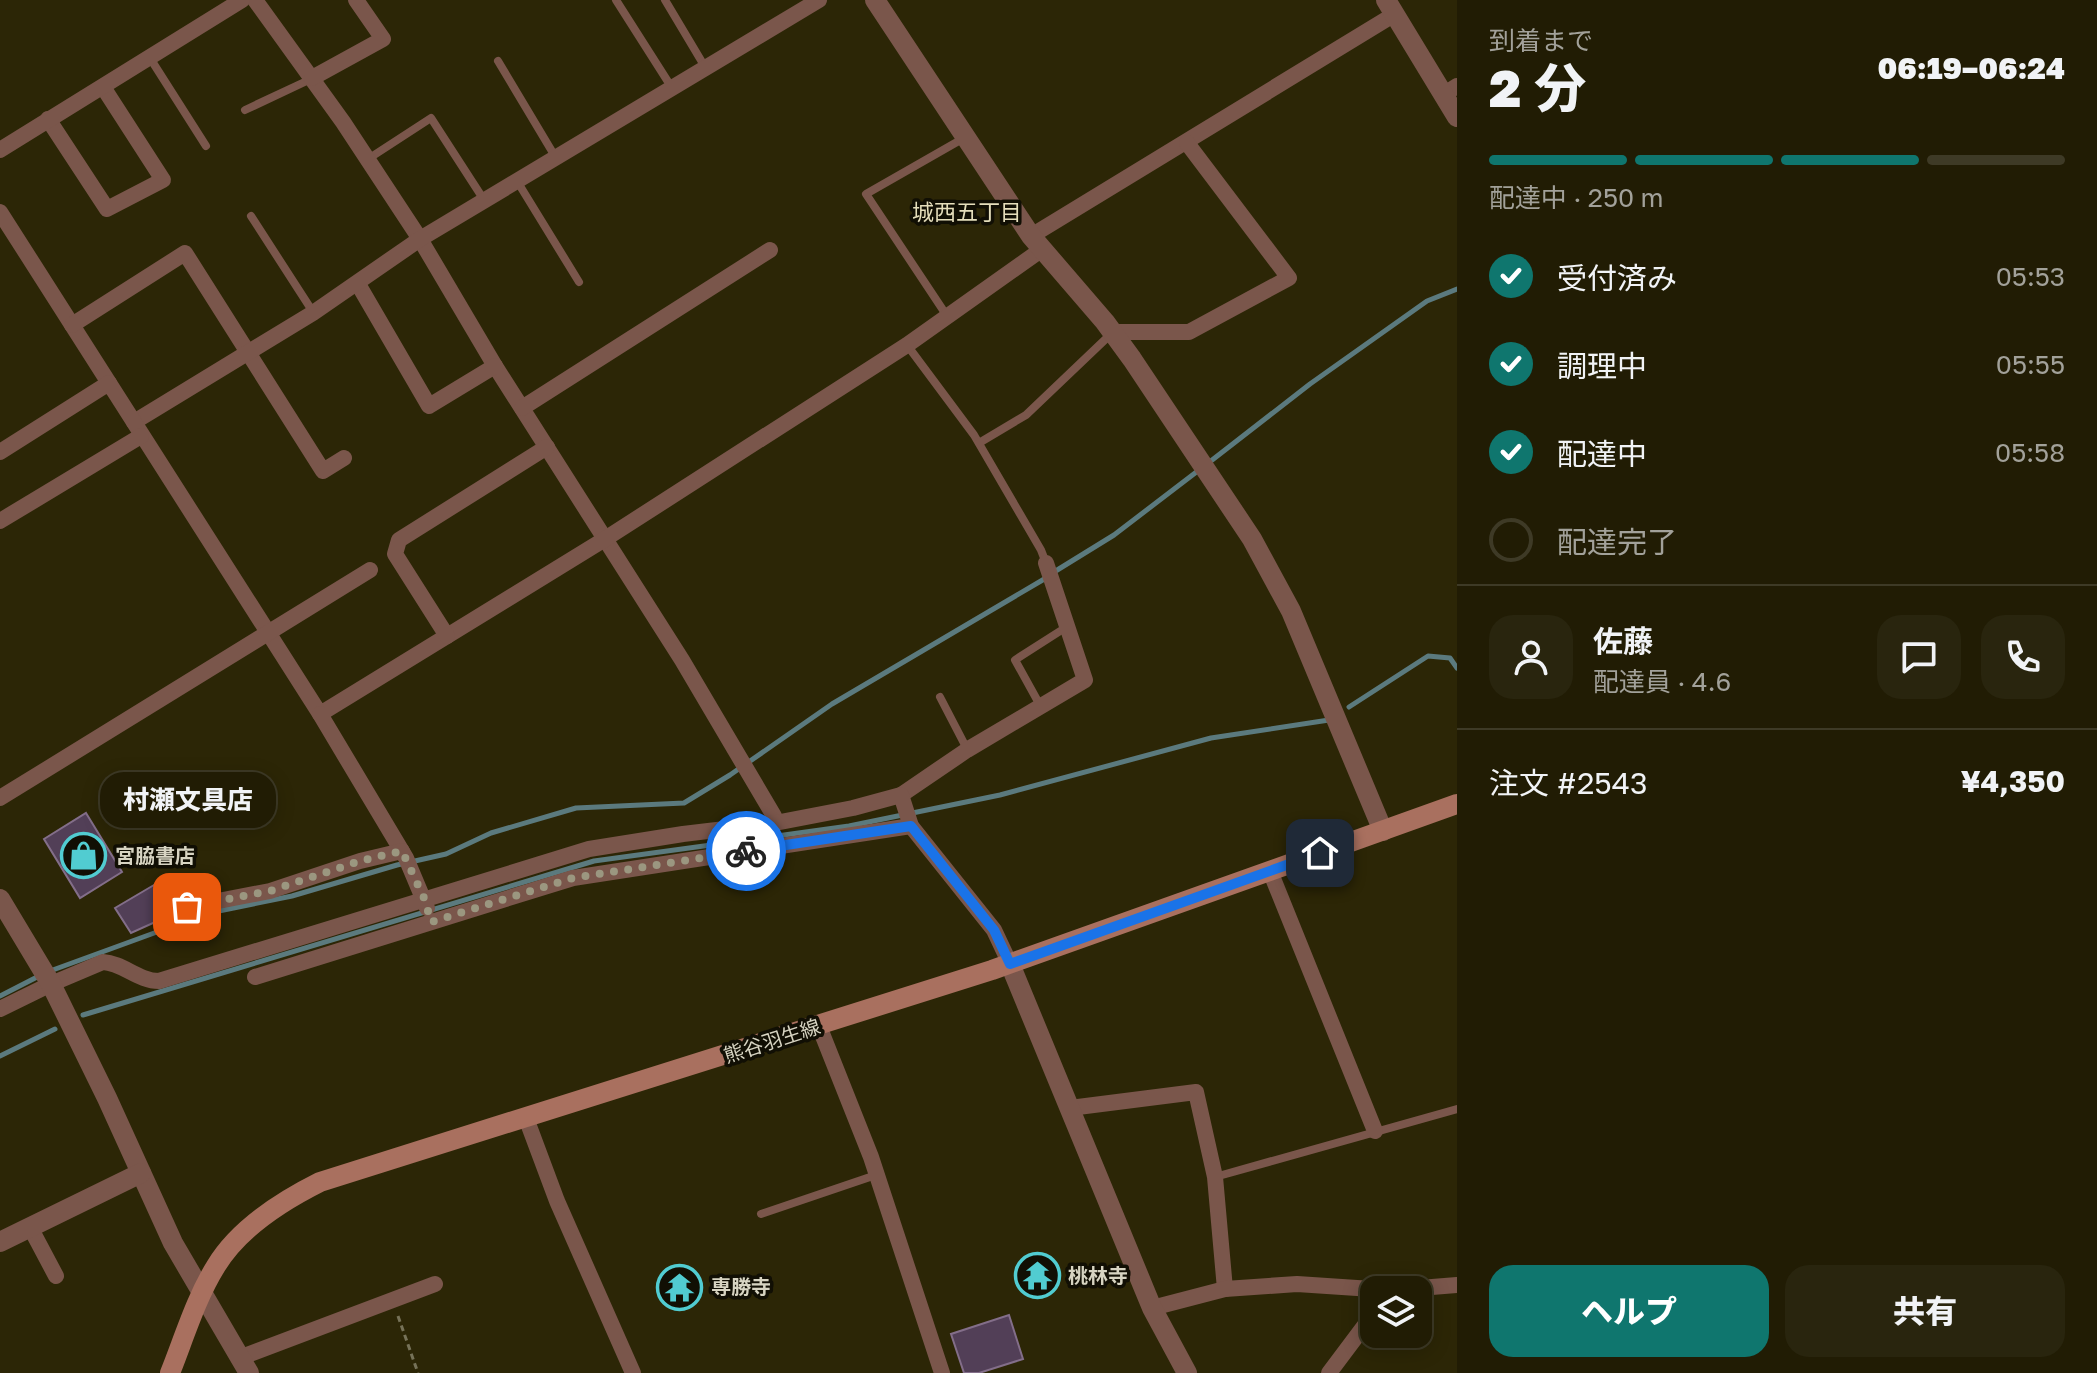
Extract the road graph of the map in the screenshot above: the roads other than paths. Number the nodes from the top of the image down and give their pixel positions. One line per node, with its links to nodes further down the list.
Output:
1 (242, 0): 9 (street)
2 (356, 0): 12 (street)
3 (616, 0): 14 (lane)
4 (665, 0): 11 (lane)
5 (819, 0): 11 (street)
6 (875, 0): 19 (street)
7 (263, 3): 12 (street)
8 (1390, 7): 15 (street); 20 (street)
9 (150, 58): 13 (street); 21 (lane)
10 (498, 61): 23 (lane)
11 (705, 68): 14 (street)
12 (312, 78): 16 (lane); 24 (street)
13 (103, 87): 18 (street); 18 (street)
14 (672, 88): 23 (street)
15 (1450, 90): 17 (street)
16 (245, 110)
17 (1457, 117)
18 (48, 119): 22 (street)
19 (966, 137): 30 (street); 35 (lane)
20 (1187, 143): 30 (street); 37 (street)
21 (206, 146)
22 (0, 150)
23 (556, 158): 25 (street)
24 (368, 159): 26 (lane); 29 (street)
25 (517, 181): 26 (street); 32 (lane)
26 (484, 201): 29 (street)
27 (0, 212): 36 (street)
28 (251, 216): 34 (lane)
29 (420, 239): 33 (street); 40 (street)
30 (1036, 243): 35 (street); 37 (street)
31 (770, 250): 42 (street)
32 (579, 282)
33 (358, 284): 34 (street); 40 (street)
34 (313, 313): 39 (street)
35 (947, 316): 38 (street)
36 (72, 325): 39 (street); 41 (street)
37 (1113, 332): 44 (lane); 63 (street)
38 (907, 345): 44 (lane); 49 (street)
39 (249, 352): 43 (street); 47 (street)
40 (495, 366): 42 (street)
41 (109, 383): 43 (street); 46 (street)
42 (522, 408): 45 (street)
43 (138, 429): 48 (street); 53 (street)
44 (979, 443): 50 (lane)
45 (547, 447): 49 (street); 54 (street)
46 (0, 452)
47 (344, 458)
48 (0, 521)
49 (605, 539): 54 (street); 62 (street)
50 (1046, 563): 52 (street)
51 (370, 570): 53 (street)
52 (1069, 626): 56 (street); 56 (lane)
53 (267, 633): 57 (street); 59 (street)
54 (447, 636): 57 (street)
55 (940, 697): 58 (lane)
56 (1041, 707): 58 (street)
57 (320, 714): 64 (street)
58 (967, 750): 61 (street)
59 (0, 798)
60 (1457, 804): 63 (main road, 熊谷羽生線)
61 (906, 813): 62 (street); 68 (street); 69 (street)
62 (775, 823): 68 (street)
63 (1383, 831): 65 (main road, 熊谷羽生線)
64 (406, 859): 67 (street); 68 (street)
65 (1270, 871): 69 (main road, 熊谷羽生線); 77 (street)
66 (0, 899): 70 (street)
67 (187, 907)
68 (428, 911): 70 (street); 71 (street)
69 (1010, 964): 73 (main road, 熊谷羽生線); 74 (street)
70 (47, 977): 72 (street); 78 (street)
71 (255, 977)
72 (0, 1009)
73 (819, 1026): 76 (main road, 熊谷羽生線); 79 (street)
74 (1070, 1108): 80 (street); 91 (street)
75 (1457, 1109): 77 (lane)
76 (526, 1118): 90 (main road, 熊谷羽生線); 95 (street)
77 (1375, 1131): 80 (lane)
78 (141, 1173): 82 (street); 90 (street)
79 (877, 1175): 81 (lane); 96 (street)
80 (1215, 1177): 89 (street)
81 (761, 1214)
82 (30, 1227): 83 (street); 84 (street)
83 (0, 1242)
84 (56, 1276)
85 (435, 1284): 93 (street)
86 (1457, 1285): 87 (street)
87 (1432, 1287)
88 (1360, 1288): 89 (street)
89 (1225, 1289): 91 (street)
90 (202, 1295): 93 (street); 94 (main road, 熊谷羽生線)
91 (1152, 1308): 97 (street)
92 (1360, 1332): 98 (street)
93 (244, 1366)
94 (170, 1373)
95 (633, 1373)
96 (942, 1373)
97 (1187, 1373)
98 (1329, 1373)

